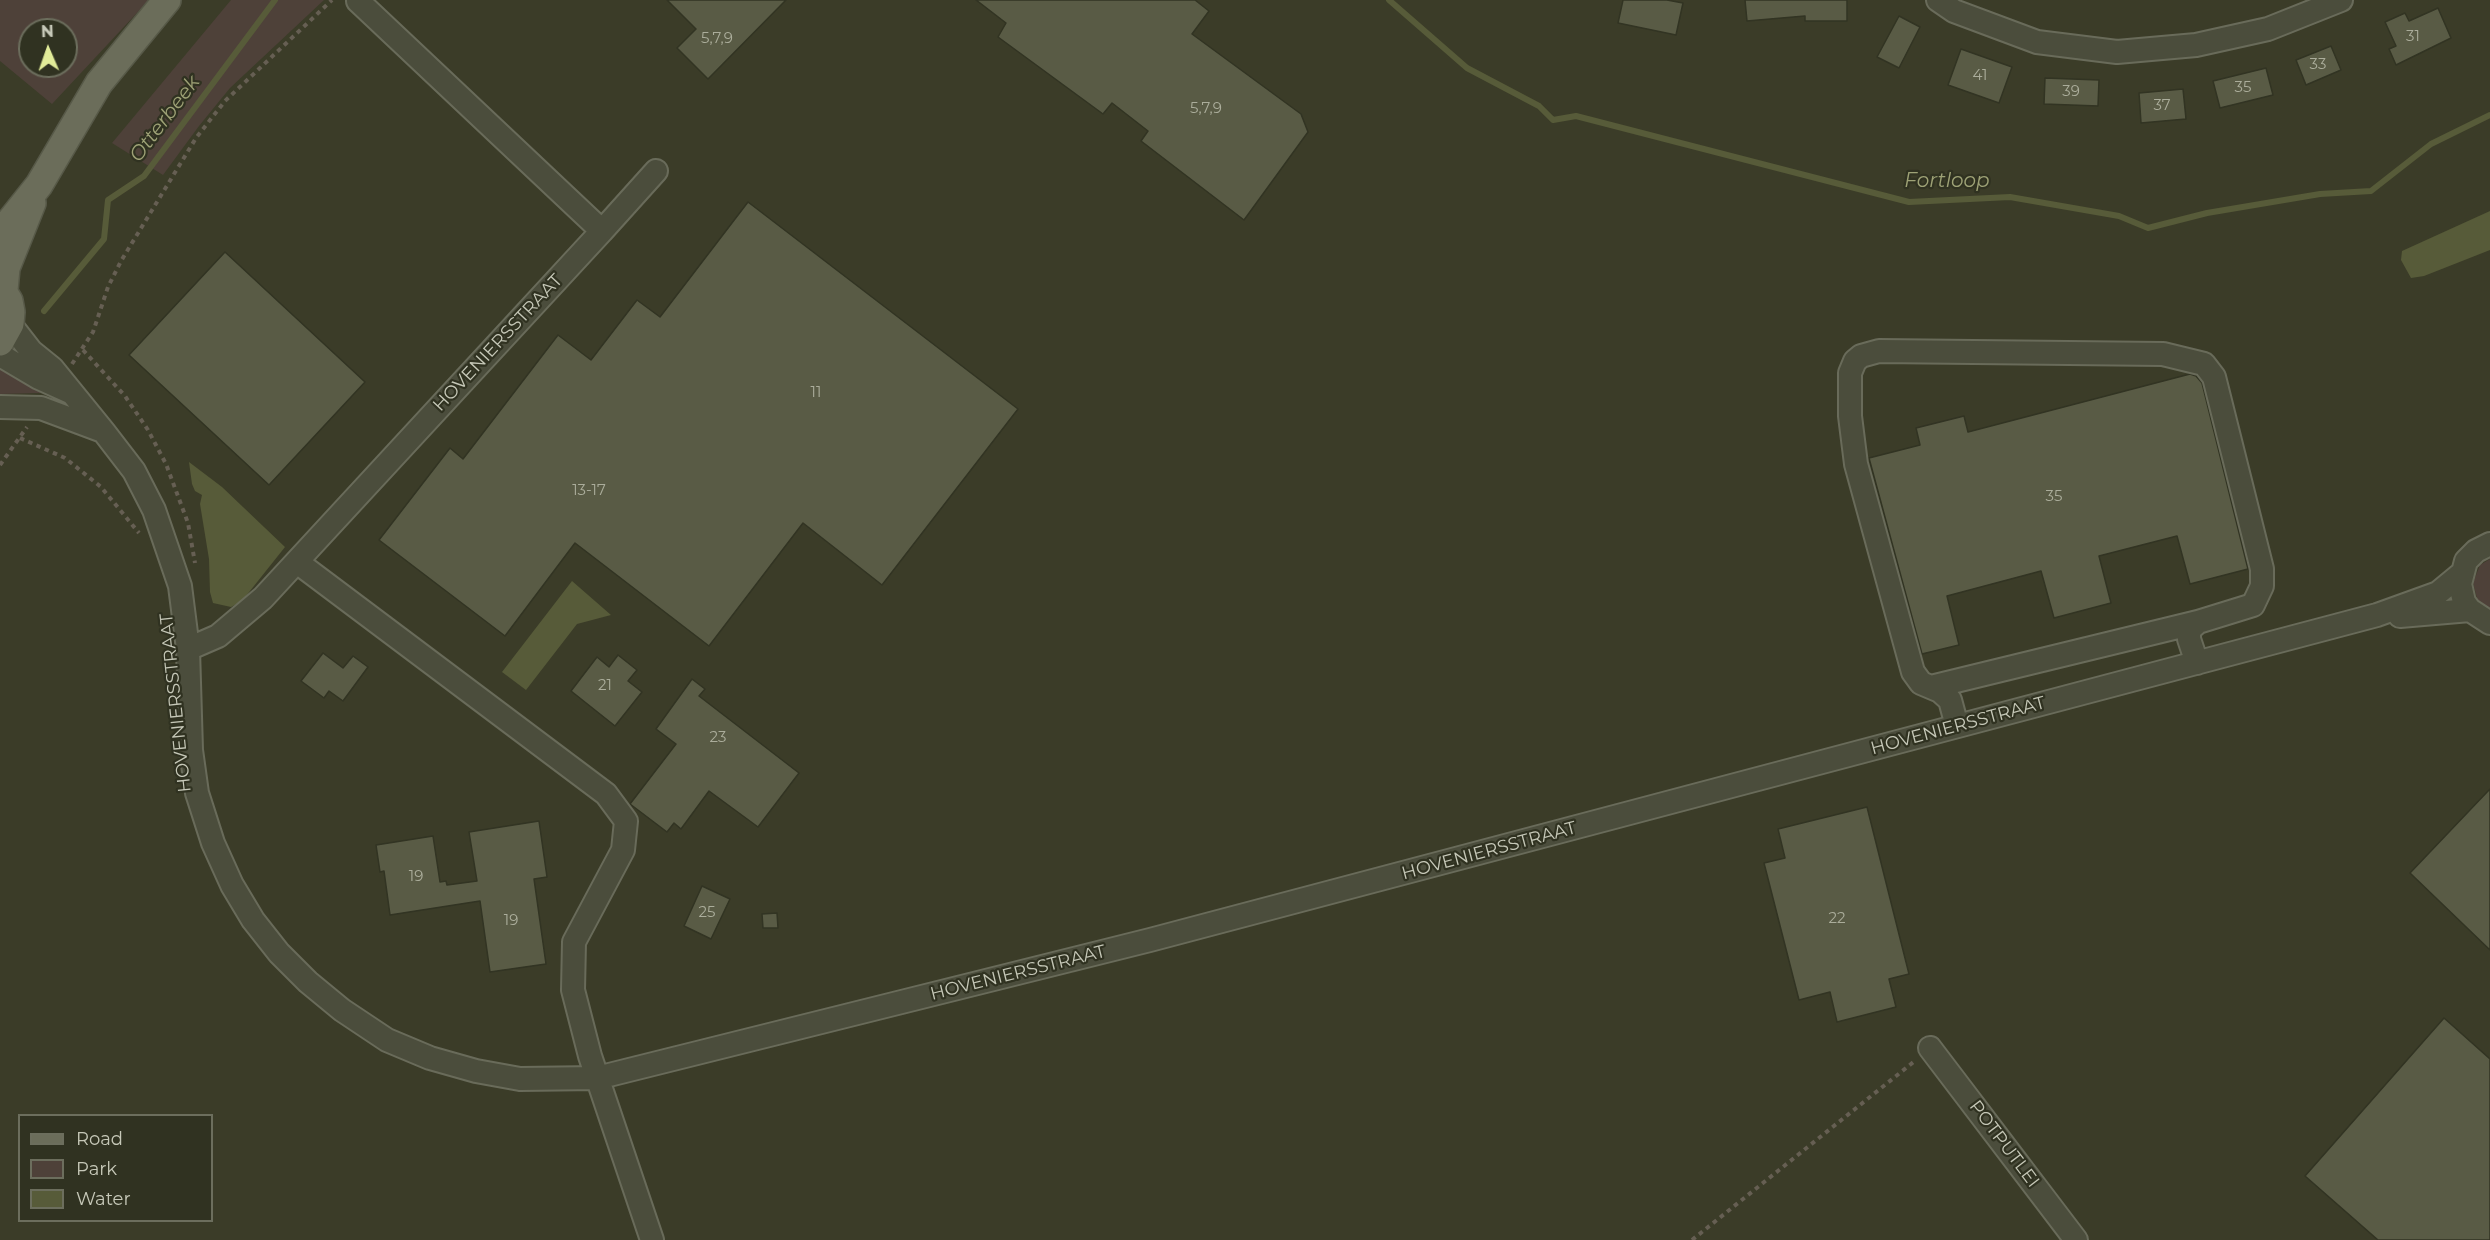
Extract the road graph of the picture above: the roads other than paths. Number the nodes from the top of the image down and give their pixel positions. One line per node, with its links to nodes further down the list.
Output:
1 (167, 0): 6 (main road)
2 (1938, 0): 3 (street)
3 (2340, 0)
4 (358, 1): 7 (street)
5 (656, 171): 7 (street, HOVENIERSSTRAAT)
6 (39, 185): 8 (main road); 9 (main road)
7 (602, 231): 16 (street, HOVENIERSSTRAAT)
8 (0, 234)
9 (2, 288): 10 (main road)
10 (5, 333): 12 (street, HOVENIERSSTRAAT)
11 (0, 355): 12 (street, HOVENIERSSTRAAT)
12 (70, 392): 14 (street, HOVENIERSSTRAAT)
13 (0, 407): 14 (street)
14 (104, 432): 22 (street, HOVENIERSSTRAAT)
15 (2490, 544): 17 (street, HOVENIERSSTRAAT)
16 (297, 562): 22 (street, HOVENIERSSTRAAT); 27 (street)
17 (2461, 574): 18 (street); 19 (street, HOVENIERSSTRAAT)
18 (2469, 610): 19 (street, HOVENIERSSTRAAT); 21 (street)
19 (2378, 615): 23 (street, HOVENIERSSTRAAT)
20 (2198, 622): 23 (street); 24 (street); 24 (street)
21 (2490, 623)
22 (188, 649): 27 (street, HOVENIERSSTRAAT)
23 (2197, 663): 25 (street, HOVENIERSSTRAAT)
24 (1931, 687): 25 (street)
25 (1957, 726): 27 (street, HOVENIERSSTRAAT)
26 (1930, 1048): 29 (street, POTPUTLEI)
27 (597, 1078): 28 (street)
28 (652, 1240)
29 (2076, 1240)

